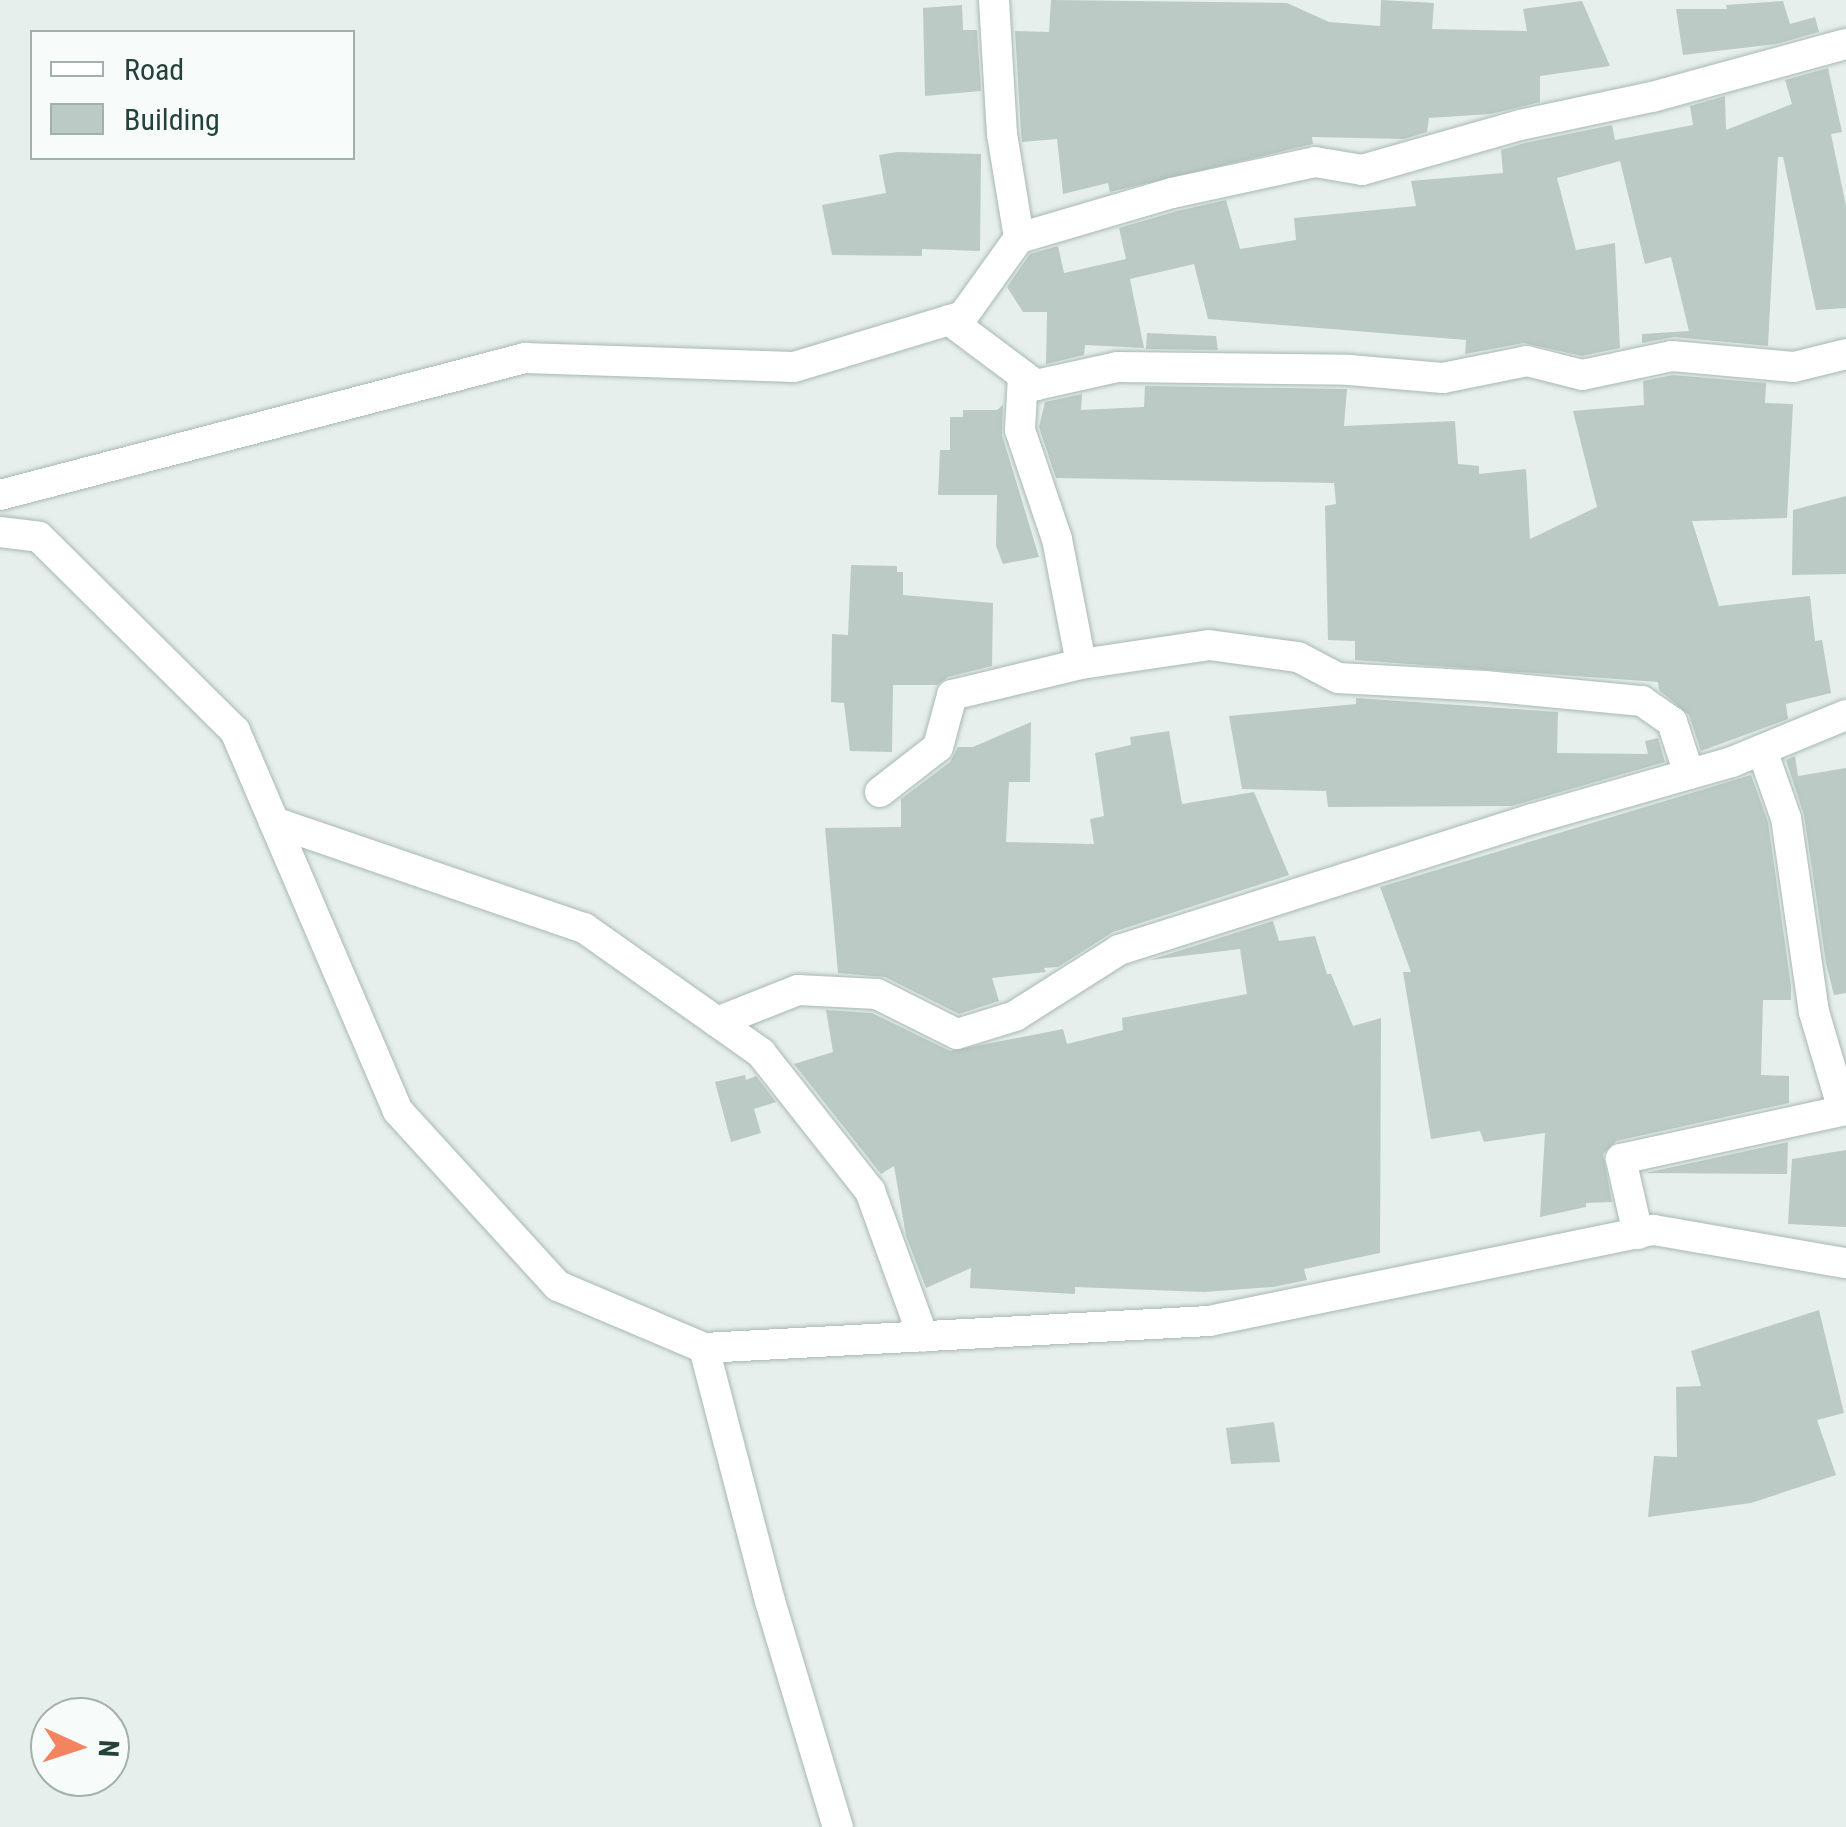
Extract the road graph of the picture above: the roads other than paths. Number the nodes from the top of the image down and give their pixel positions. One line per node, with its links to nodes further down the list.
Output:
1 (994, 0): 3 (street)
2 (1846, 44): 3 (street)
3 (1018, 238): 4 (street)
4 (949, 320): 6 (street); 7 (street)
5 (1846, 354): 6 (street)
6 (1023, 376): 9 (street)
7 (0, 495)
8 (0, 532): 14 (street)
9 (1081, 664): 12 (street); 13 (street)
10 (1846, 715): 11 (street)
11 (1762, 750): 12 (street); 16 (street)
12 (1689, 774): 15 (street)
13 (880, 792)
14 (274, 822): 15 (street); 20 (street)
15 (718, 1022): 19 (street)
16 (1844, 1110): 17 (street)
17 (1638, 1234): 18 (street); 19 (street)
18 (1846, 1263)
19 (923, 1337): 20 (street)
20 (704, 1348): 21 (street)
21 (838, 1827)

